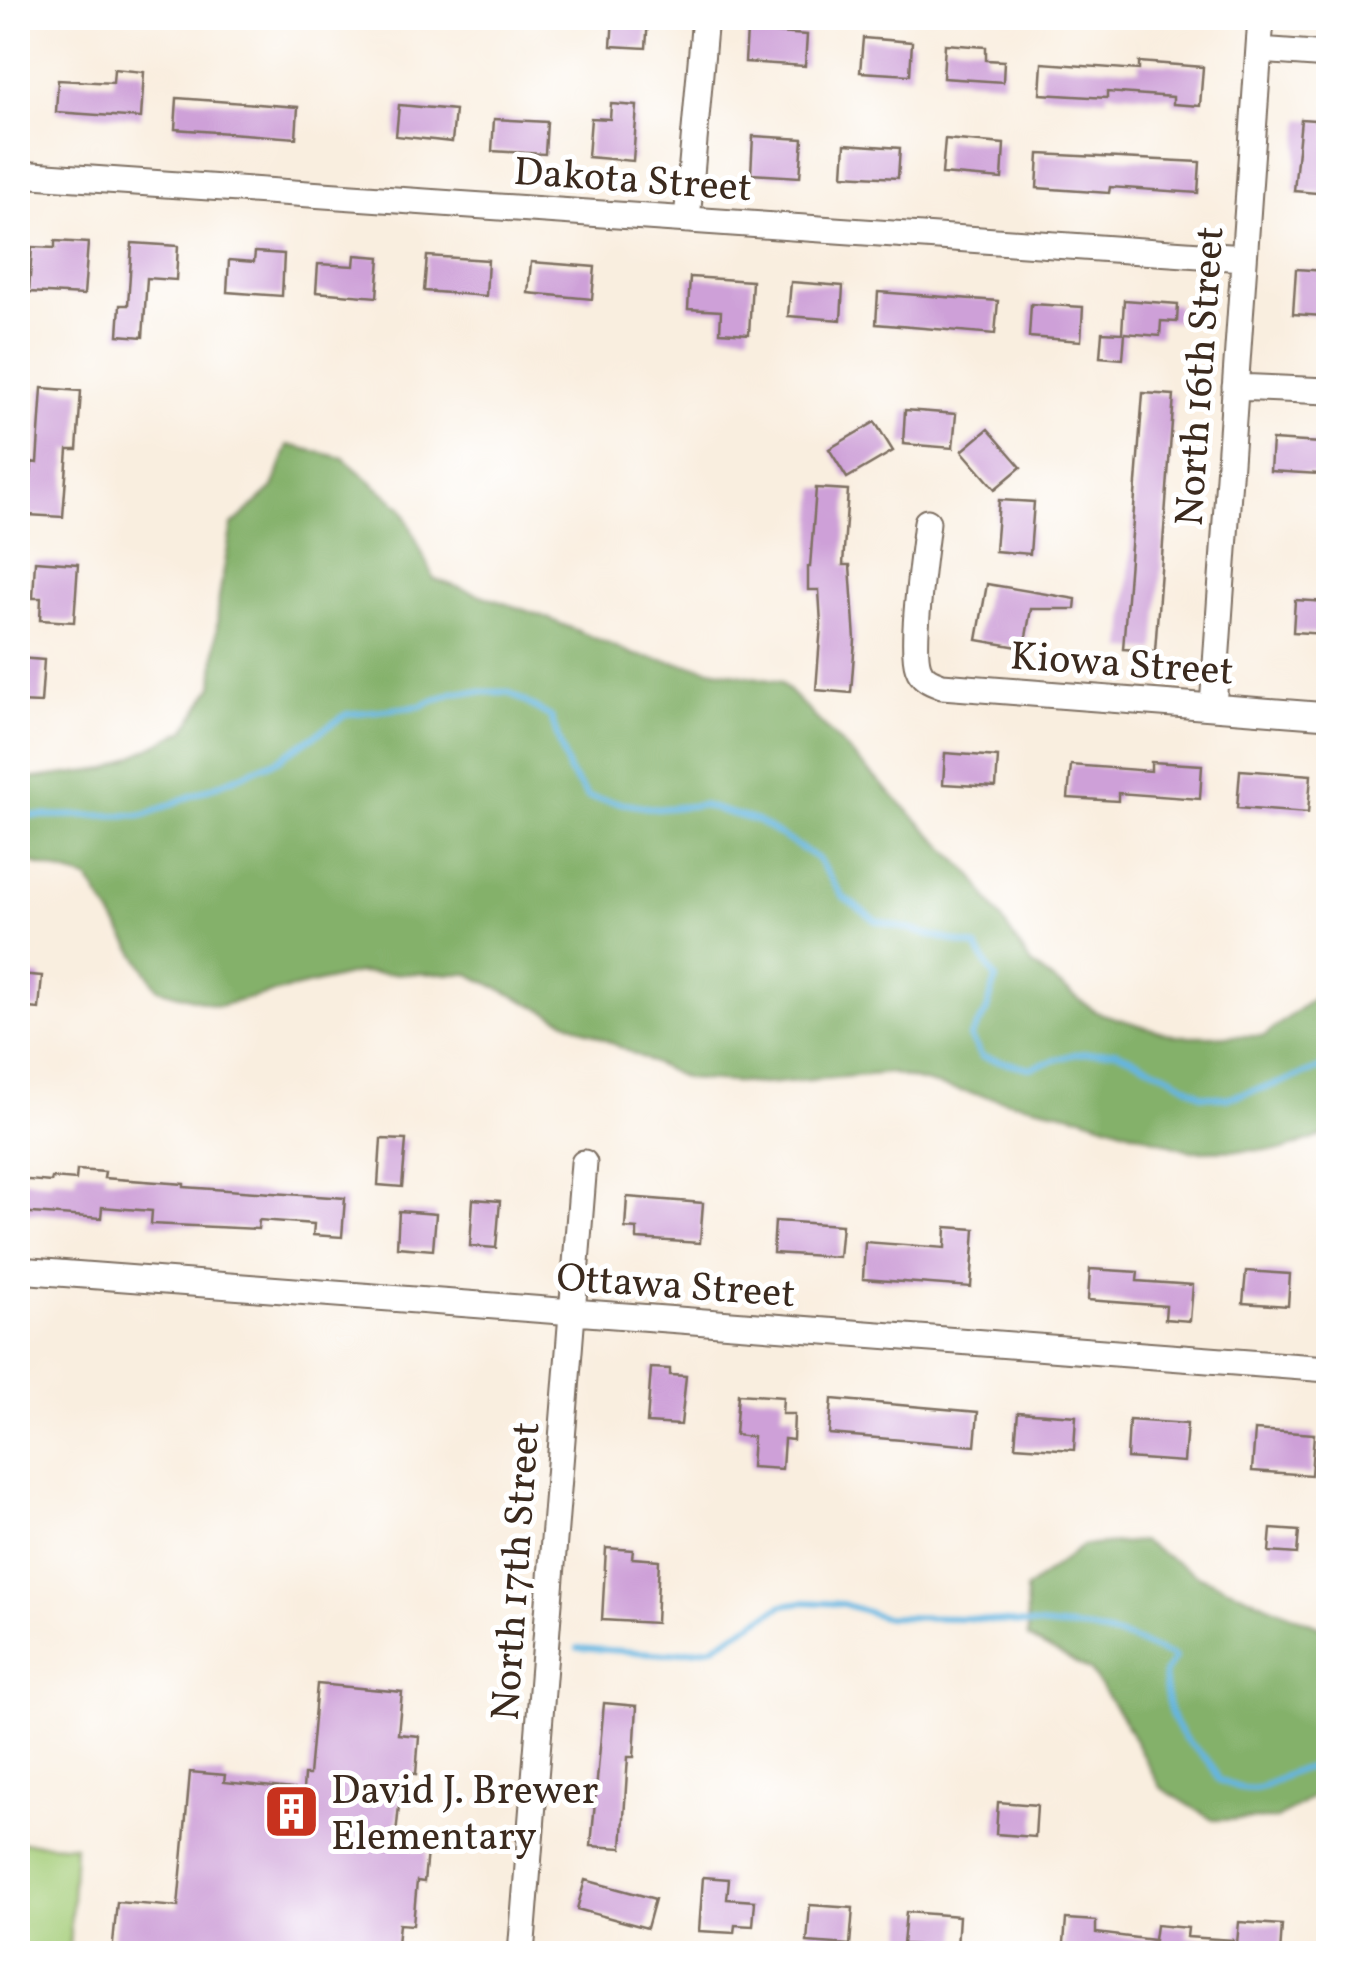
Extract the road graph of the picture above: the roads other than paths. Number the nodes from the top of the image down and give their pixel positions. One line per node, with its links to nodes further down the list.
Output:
1 (708, 18): 6 (street)
2 (1261, 18): 3 (street, North 16th Street)
3 (1259, 50): 4 (street); 7 (street, North 16th Street)
4 (1328, 55)
5 (18, 174): 6 (street, Dakota Street)
6 (687, 220): 7 (street, Dakota Street)
7 (1244, 258): 8 (street, North 16th Street)
8 (1235, 386): 9 (street); 11 (street, North 16th Street)
9 (1328, 392)
10 (927, 522): 11 (street, Kiowa Street)
11 (1213, 707): 12 (street, Kiowa Street)
12 (1328, 716)
13 (584, 1164): 15 (street, North 17th Street)
14 (18, 1270): 15 (street, Ottawa Street)
15 (570, 1314): 16 (street, Ottawa Street); 17 (street, North 17th Street)
16 (1328, 1369)
17 (521, 1954)

